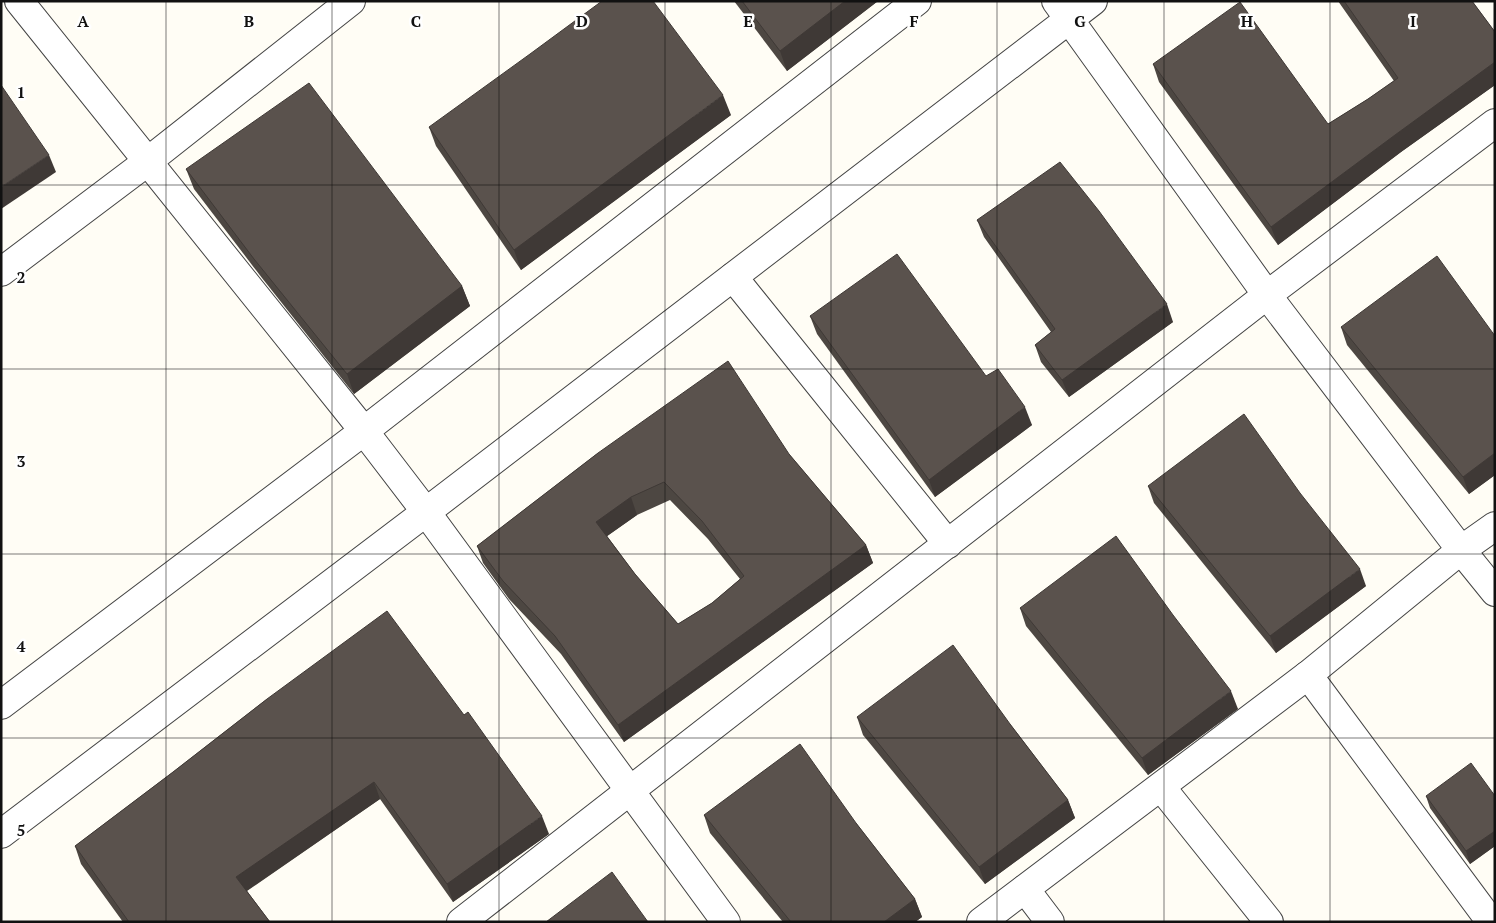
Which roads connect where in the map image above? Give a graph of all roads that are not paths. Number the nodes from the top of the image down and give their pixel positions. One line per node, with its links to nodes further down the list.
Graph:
1 (19, 1): 7 (street)
2 (351, 1): 7 (street)
3 (917, 1): 11 (street)
4 (1093, 1): 5 (street)
5 (1062, 11): 9 (street); 10 (street)
6 (1495, 123): 10 (street)
7 (147, 162): 8 (street); 11 (street)
8 (1, 272)
9 (733, 276): 12 (street); 14 (street)
10 (1267, 295): 14 (street); 15 (street)
11 (364, 431): 12 (street); 18 (street)
12 (426, 512): 20 (street); 21 (street)
13 (1495, 526): 15 (street)
14 (948, 544): 20 (street)
15 (1461, 550): 16 (street); 17 (street)
16 (1495, 592)
17 (1308, 675): 19 (street); 28 (street)
18 (1, 706)
19 (1161, 787): 22 (street); 27 (street)
20 (631, 791): 23 (street); 24 (street)
21 (1, 834)
22 (1024, 889): 25 (street); 26 (street)
23 (461, 922)
24 (726, 922)
25 (981, 922)
26 (1050, 922)
27 (1269, 922)
28 (1491, 922)

